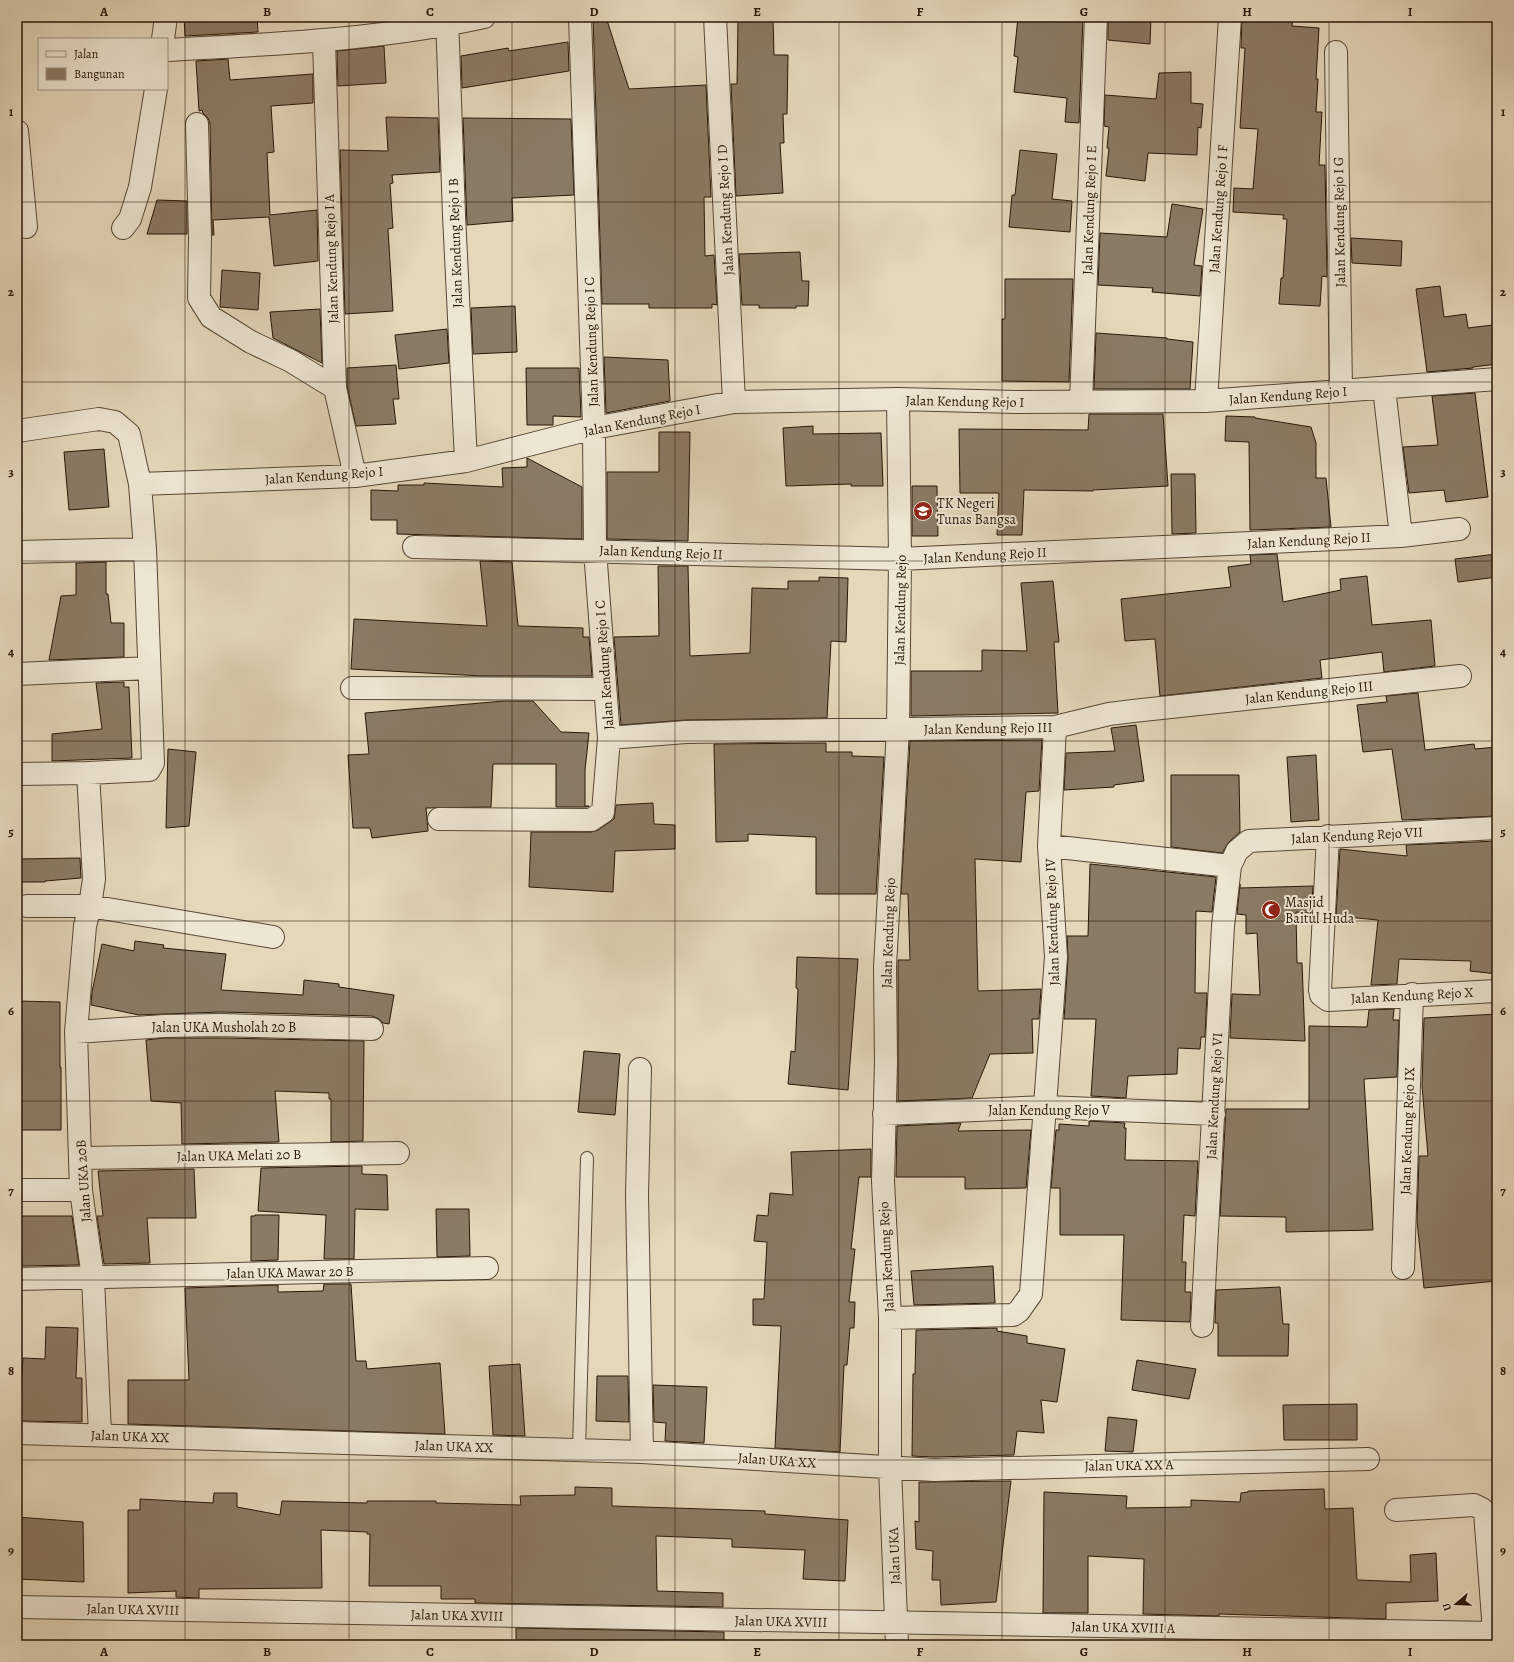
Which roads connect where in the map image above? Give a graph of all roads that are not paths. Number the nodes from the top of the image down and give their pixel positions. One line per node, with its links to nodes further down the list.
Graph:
1 (166, 17): 8 (street)
2 (484, 17): 7 (street)
3 (580, 17): 25 (street, Jalan Kendung Rejo I C)
4 (715, 17): 23 (street, Jalan Kendung Rejo I D)
5 (1096, 17): 24 (street, Jalan Kendung Rejo I E)
6 (1230, 17): 22 (street, Jalan Kendung Rejo I F)
7 (447, 21): 9 (street); 27 (street, Jalan Kendung Rejo I B)
8 (163, 38)
9 (324, 41): 10 (street); 18 (street, Jalan Kendung Rejo I A)
10 (168, 50)
11 (1336, 52): 20 (street, Jalan Kendung Rejo I G)
12 (156, 90): 16 (street)
13 (197, 124): 18 (street)
14 (17, 131): 15 (street)
15 (26, 227)
16 (123, 228)
17 (1497, 379): 19 (street, Jalan Kendung Rejo I)
18 (335, 388): 28 (street, Jalan Kendung Rejo I A)
19 (1384, 388): 20 (street, Jalan Kendung Rejo I); 31 (street)
20 (1341, 391): 22 (street, Jalan Kendung Rejo I)
21 (898, 399): 23 (street, Jalan Kendung Rejo I); 24 (street, Jalan Kendung Rejo I); 36 (street, Jalan Kendung Rejo)
22 (1206, 401): 24 (street, Jalan Kendung Rejo I)
23 (734, 402): 25 (street, Jalan Kendung Rejo I)
24 (1082, 402)
25 (594, 428): 27 (street, Jalan Kendung Rejo I); 34 (street, Jalan Kendung Rejo I C)
26 (17, 431): 29 (street)
27 (466, 461): 28 (street, Jalan Kendung Rejo I)
28 (355, 476): 29 (street, Jalan Kendung Rejo I)
29 (140, 484): 33 (street)
30 (1460, 529): 31 (street, Jalan Kendung Rejo II)
31 (1401, 536): 36 (street, Jalan Kendung Rejo II)
32 (414, 547): 34 (street, Jalan Kendung Rejo II)
33 (145, 549): 35 (street); 37 (street)
34 (595, 550): 36 (street, Jalan Kendung Rejo II); 41 (street, Jalan Kendung Rejo I C)
35 (17, 552)
36 (900, 559): 43 (street, Jalan Kendung Rejo)
37 (150, 668): 38 (street); 45 (street)
38 (17, 674)
39 (1460, 676): 42 (street, Jalan Kendung Rejo III)
40 (352, 688): 41 (street)
41 (605, 689): 44 (street, Jalan Kendung Rejo I C)
42 (1055, 727): 43 (street, Jalan Kendung Rejo III); 50 (street)
43 (898, 729): 44 (street, Jalan Kendung Rejo III); 61 (street, Jalan Kendung Rejo)
44 (609, 738): 47 (street, Jalan Kendung Rejo I C)
45 (88, 773): 46 (street); 53 (street, Jalan UKA 20B)
46 (17, 774)
47 (439, 819)
48 (1497, 828): 49 (street, Jalan Kendung Rejo VII)
49 (1328, 836): 51 (street, Jalan Kendung Rejo VII); 56 (street, Jalan Kendung Rejo X)
50 (1050, 846): 51 (street, Jalan Kendung Rejo IV); 60 (street, Jalan Kendung Rejo IV)
51 (1230, 866): 62 (street, Jalan Kendung Rejo VI)
52 (27, 906): 53 (street)
53 (88, 916): 54 (street); 58 (street, Jalan UKA 20B)
54 (274, 937)
55 (1497, 991): 56 (street, Jalan Kendung Rejo X)
56 (1412, 994): 69 (street, Jalan Kendung Rejo IX)
57 (372, 1029): 58 (street, Jalan UKA Musholah 20 B)
58 (76, 1032): 64 (street, Jalan UKA 20B)
59 (640, 1069): 77 (street)
60 (1046, 1107): 61 (street, Jalan Kendung Rejo V); 62 (street, Jalan Kendung Rejo V); 72 (street, Jalan Kendung Rejo IV)
61 (884, 1114): 72 (street, Jalan Kendung Rejo)
62 (1214, 1114): 73 (street, Jalan Kendung Rejo VI)
63 (398, 1153): 64 (street, Jalan UKA Melati 20 B)
64 (81, 1158): 67 (street, Jalan UKA 20B)
65 (587, 1158): 76 (lane)
66 (17, 1190): 67 (street)
67 (81, 1190): 70 (street, Jalan UKA 20B)
68 (486, 1268): 70 (street, Jalan UKA Mawar 20 B)
69 (1403, 1268)
70 (93, 1278): 71 (street, Jalan UKA Mawar 20 B); 75 (street, Jalan UKA 20B)
71 (17, 1279)
72 (890, 1318): 79 (street, Jalan Kendung Rejo)
73 (1202, 1326)
74 (17, 1433): 75 (street, Jalan UKA XX)
75 (100, 1435): 76 (street, Jalan UKA XX)
76 (579, 1450): 77 (street, Jalan UKA XX)
77 (642, 1452): 79 (street, Jalan UKA XX)
78 (1368, 1459): 79 (street, Jalan UKA XX A)
79 (890, 1467): 83 (street, Jalan UKA)
80 (1396, 1510): 81 (street)
81 (1494, 1598): 84 (street)
82 (17, 1607): 83 (street, Jalan UKA XVIII)
83 (896, 1624): 84 (street, Jalan UKA XVIII A); 85 (street, Jalan UKA)
84 (1494, 1639)
85 (897, 1645)

